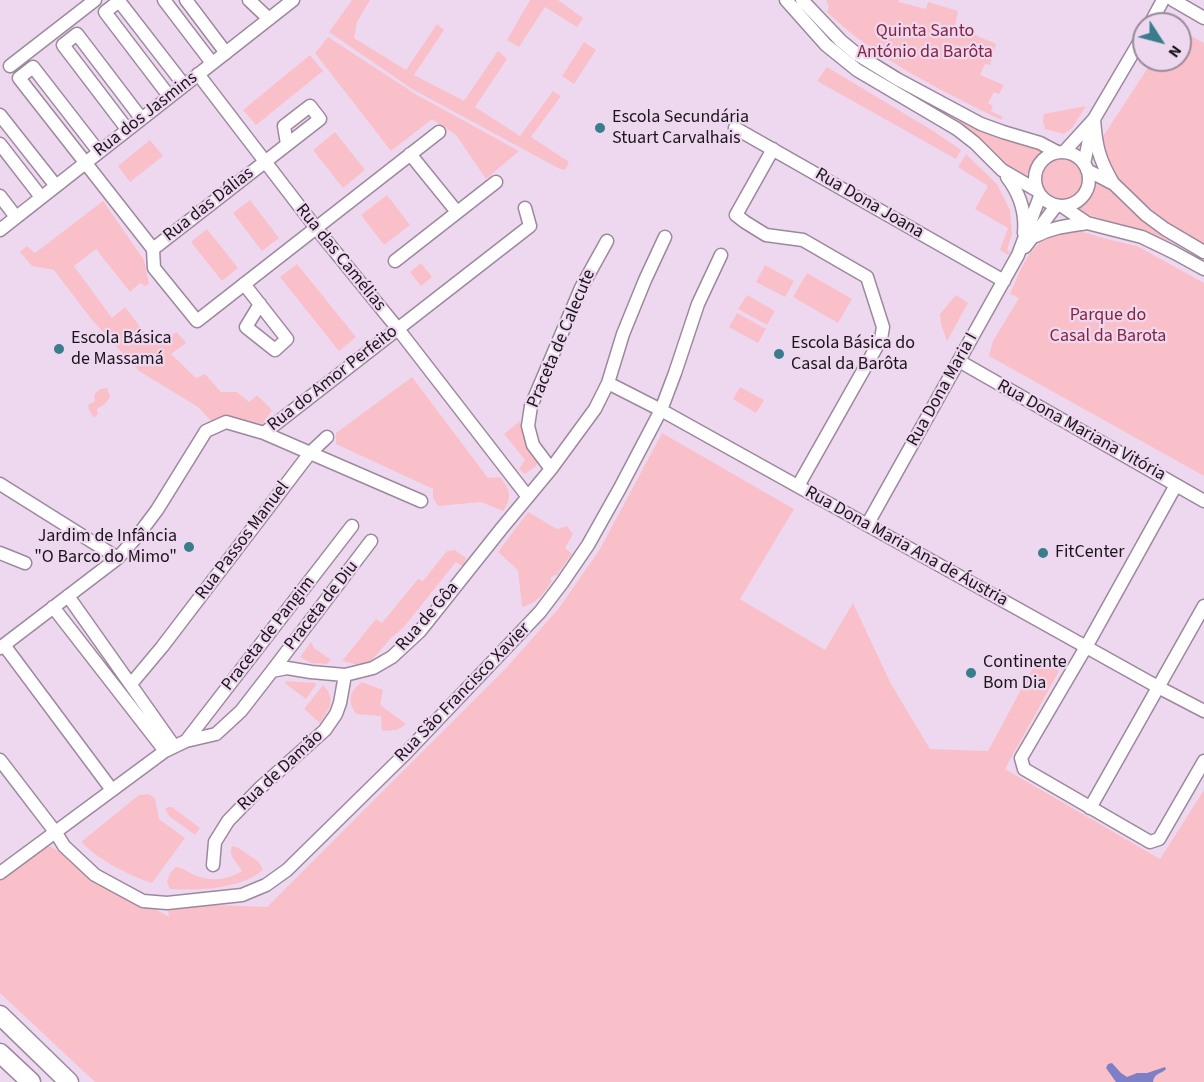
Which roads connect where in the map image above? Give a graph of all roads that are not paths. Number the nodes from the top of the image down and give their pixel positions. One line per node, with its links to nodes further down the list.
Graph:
1 (95, 0): 14 (street)
2 (164, 0): 13 (street)
3 (186, 0): 11 (street)
4 (249, 0): 10 (street)
5 (293, 0): 10 (street, Rua dos Jasmins)
6 (786, 0): 33 (street)
7 (802, 0): 28 (street)
8 (1173, 0): 9 (street)
9 (1204, 18)
10 (269, 19): 11 (street, Rua dos Jasmins)
11 (226, 52): 13 (street, Rua dos Jasmins)
12 (1132, 54): 20 (street)
13 (212, 63): 15 (street, Rua dos Jasmins)
14 (10, 66)
15 (198, 74): 16 (street, Rua dos Jasmins); 30 (street, Rua das Camélias)
16 (184, 85): 17 (street, Rua dos Jasmins); 17 (street)
17 (169, 96): 19 (street, Rua dos Jasmins)
18 (0, 114): 36 (street)
19 (141, 118): 22 (street, Rua dos Jasmins); 22 (street)
20 (1094, 119): 28 (street); 32 (street); 35 (street)
21 (735, 128): 26 (street, Rua Dona Joana)
22 (127, 129): 27 (street, Rua dos Jasmins)
23 (439, 132): 29 (street)
24 (0, 144): 39 (street)
25 (287, 144): 30 (street, Rua das Dálias)
26 (773, 149): 56 (street, Rua Dona Joana); 69 (street)
27 (99, 152): 31 (street, Rua dos Jasmins); 31 (street)
28 (1061, 152): 32 (street); 37 (street)
29 (410, 154): 42 (street); 45 (street)
30 (264, 162): 45 (street, Rua das Camélias); 50 (street, Rua das Dálias)
31 (85, 163): 36 (street, Rua dos Jasmins); 50 (street)
32 (1086, 167): 35 (street); 40 (street)
33 (1002, 170): 37 (street); 53 (street, Rua Dona Maria I)
34 (496, 182): 42 (street)
35 (1114, 184): 51 (street)
36 (56, 186): 39 (street, Rua dos Jasmins)
37 (1039, 193): 40 (street); 53 (street, Rua Dona Maria I)
38 (0, 196): 43 (street)
39 (41, 197): 43 (street, Rua dos Jasmins)
40 (1059, 206): 44 (street); 48 (street, Rua Dona Maria I)
41 (525, 208): 59 (street, Rua do Amor Perfeito)
42 (458, 212): 54 (street)
43 (16, 217): 46 (street, Rua dos Jasmins)
44 (1087, 223): 48 (street, Rua Dona Maria I); 55 (street)
45 (316, 228): 57 (street); 59 (street, Rua das Camélias)
46 (0, 230)
47 (665, 237): 61 (street, Rua de Gôa)
48 (1031, 240): 53 (street, Rua Dona Maria I)
49 (607, 241): 66 (street, Praceta de Calecute)
50 (153, 249): 57 (street)
51 (1204, 252)
52 (721, 255): 62 (street, Rua São Francisco Xavier)
53 (1018, 255): 56 (street, Rua Dona Maria I)
54 (395, 261)
55 (1204, 269)
56 (1004, 280): 60 (street, Rua Dona Maria I)
57 (244, 284): 58 (street)
58 (260, 304)
59 (398, 329): 63 (street, Rua do Amor Perfeito); 70 (street, Rua das Camélias)
60 (959, 361): 68 (street, Rua Dona Mariana Vitória); 73 (street, Rua Dona Maria I)
61 (608, 383): 62 (street, Rua Dona Maria Ana de Áustria); 66 (street, Rua de Gôa)
62 (661, 410): 69 (street, Rua Dona Maria Ana de Áustria); 95 (street, Rua São Francisco Xavier)
63 (264, 433): 65 (street); 77 (street, Rua do Amor Perfeito)
64 (327, 437): 65 (street, Rua Passos Manuel)
65 (310, 453): 71 (street); 86 (street, Rua Passos Manuel)
66 (551, 469): 70 (street, Rua de Gôa)
67 (0, 484): 77 (street)
68 (1176, 485): 72 (street, Rua Dona Mariana Vitória); 83 (street)
69 (798, 486): 73 (street, Rua Dona Maria Ana de Áustria)
70 (528, 497): 85 (street, Rua de Gôa)
71 (421, 501)
72 (1204, 501)
73 (867, 525): 83 (street, Rua Dona Maria Ana de Áustria)
74 (352, 526): 89 (street, Praceta de Pangim)
75 (371, 542): 84 (street, Praceta de Diu)
76 (0, 553): 78 (street)
77 (118, 558): 79 (street, Rua do Amor Perfeito)
78 (25, 563)
79 (68, 596): 81 (street, Rua do Amor Perfeito); 86 (street)
80 (1204, 606): 87 (street)
81 (53, 607): 82 (street, Rua do Amor Perfeito); 90 (street)
82 (2, 646): 93 (street)
83 (1086, 647): 87 (street, Rua Dona Maria Ana de Áustria); 94 (street)
84 (272, 671): 85 (street, Rua de Gôa); 89 (street)
85 (345, 675): 96 (street, Rua de Damão)
86 (131, 684): 90 (street)
87 (1158, 687): 88 (street, Rua Dona Maria Ana de Áustria); 94 (street)
88 (1204, 711)
89 (186, 741): 90 (street)
90 (170, 749): 93 (street)
91 (0, 760): 95 (street, Rua São Francisco Xavier)
92 (1204, 761): 94 (street)
93 (112, 790): 95 (street)
94 (1089, 808)
95 (56, 833): 97 (street)
96 (213, 865)
97 (0, 873)
98 (0, 1015): 101 (highway)
99 (0, 1053): 100 (highway)
100 (31, 1082)
101 (69, 1082)

